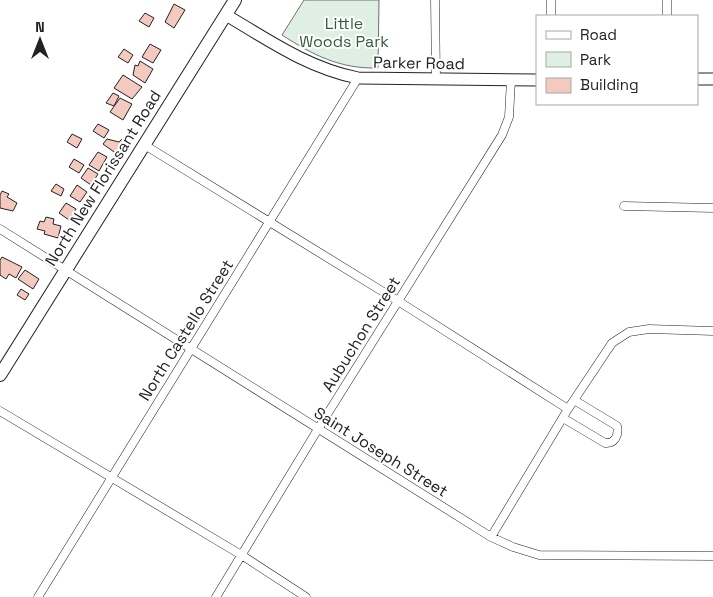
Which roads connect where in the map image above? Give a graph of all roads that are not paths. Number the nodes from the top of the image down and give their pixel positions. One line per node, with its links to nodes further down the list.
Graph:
1 (235, 0): 5 (main road, North New Florissant Road)
2 (435, 0): 9 (street)
3 (551, 0): 6 (street)
4 (667, 0): 7 (street)
5 (226, 15): 8 (main road, Parker Road); 14 (main road, North New Florissant Road)
6 (551, 15)
7 (667, 15)
8 (358, 78): 9 (main road, Parker Road); 17 (street, North Castello Street)
9 (436, 80): 10 (main road, Parker Road)
10 (511, 80): 11 (main road, Parker Road); 20 (street, Aubuchon Street)
11 (536, 80)
12 (698, 80): 13 (main road)
13 (713, 80)
14 (143, 144): 17 (street); 19 (main road, North New Florissant Road)
15 (624, 206): 16 (street)
16 (713, 208)
17 (269, 222): 20 (street); 22 (street, North Castello Street)
18 (0, 229): 19 (street, Saint Joseph Street)
19 (66, 269): 22 (street, Saint Joseph Street); 23 (main road, North New Florissant Road)
20 (398, 301): 25 (street); 28 (street, Aubuchon Street)
21 (713, 331): 24 (street)
22 (191, 348): 28 (street, Saint Joseph Street); 29 (street, North Castello Street)
23 (0, 375)
24 (574, 400): 25 (street); 27 (street)
25 (568, 409): 27 (street)
26 (0, 411): 29 (street)
27 (563, 418): 30 (street)
28 (318, 429): 30 (street, Saint Joseph Street); 31 (street, Aubuchon Street)
29 (110, 478): 31 (street); 33 (street, North Castello Street)
30 (491, 537): 32 (street, Saint Joseph Street)
31 (243, 556): 34 (street, Aubuchon Street); 35 (street)
32 (713, 556)
33 (38, 597)
34 (216, 597)
35 (306, 597)

